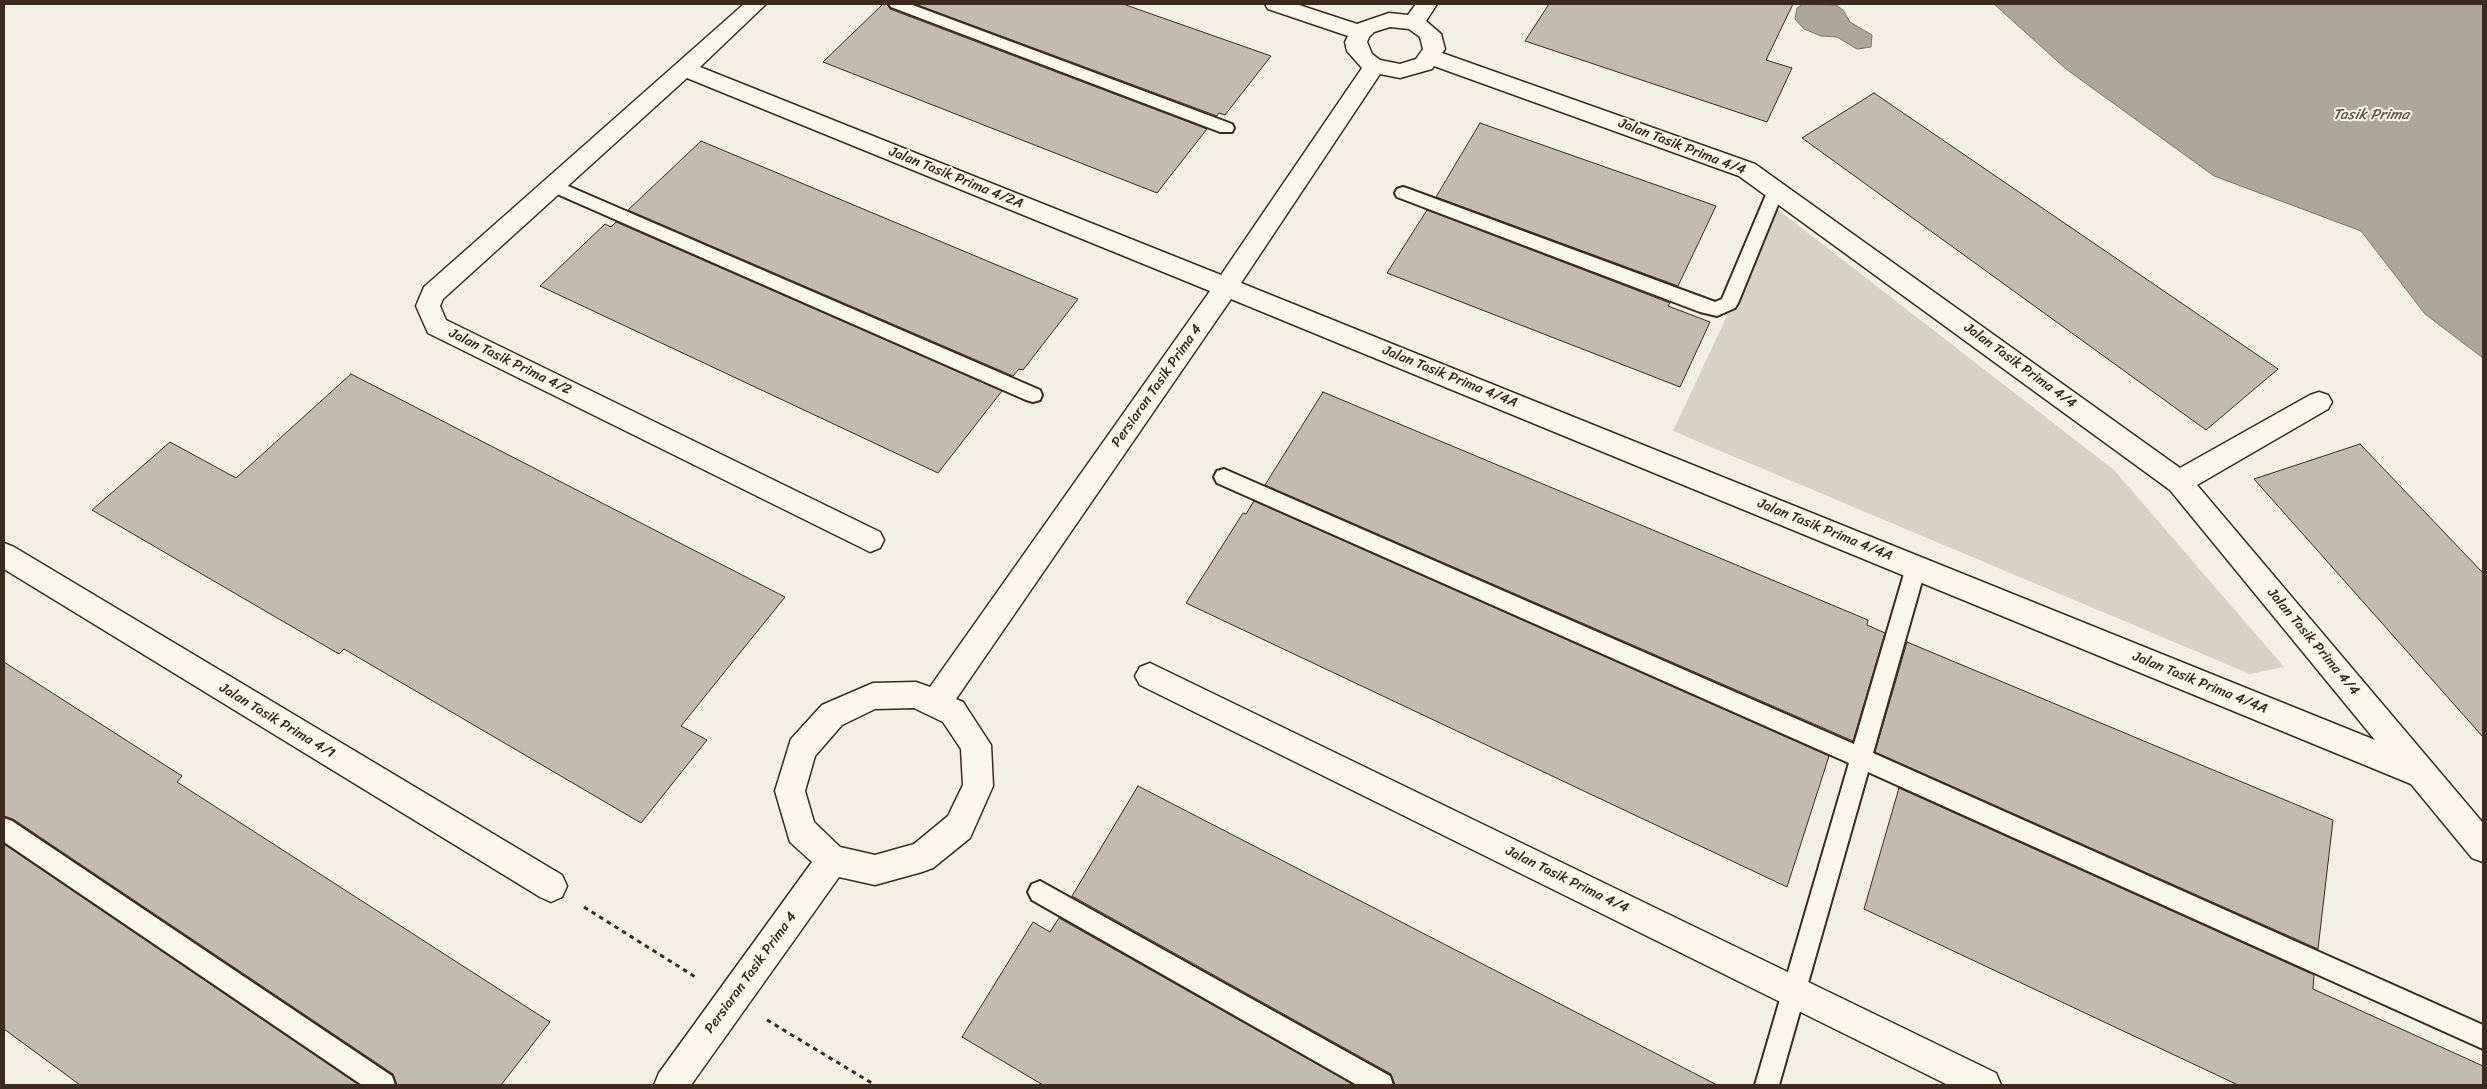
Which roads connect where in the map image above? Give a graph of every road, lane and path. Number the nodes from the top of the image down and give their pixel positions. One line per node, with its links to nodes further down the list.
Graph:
1 (756, 4): 9 (street, Jalan Tasik Prima 4/2)
2 (896, 4): 10 (lane)
3 (1275, 4): 6 (street)
4 (1427, 4): 5 (street)
5 (1414, 23): 6 (street); 7 (street)
6 (1360, 33): 8 (street)
7 (1431, 57): 8 (street); 12 (street, Jalan Tasik Prima 4/4)
8 (1374, 66): 14 (street, Persiaran Tasik Prima 4)
9 (685, 69): 11 (street, Jalan Tasik Prima 4/2); 14 (street, Jalan Tasik Prima 4/2A)
10 (1226, 128)
11 (554, 186): 15 (lane); 19 (street, Jalan Tasik Prima 4/2)
12 (1776, 190): 13 (lane); 18 (street, Jalan Tasik Prima 4/4)
13 (1403, 193)
14 (1226, 286): 21 (street, Jalan Tasik Prima 4/4A); 23 (street, Persiaran Tasik Prima 4)
15 (1033, 395)
16 (2319, 402): 18 (street)
17 (1224, 477): 24 (lane)
18 (2179, 482): 25 (street, Jalan Tasik Prima 4/4)
19 (870, 540)
20 (4, 555): 29 (street, Jalan Tasik Prima 4/1)
21 (1916, 567): 24 (lane); 25 (street, Jalan Tasik Prima 4/4A)
22 (1150, 676): 31 (street, Jalan Tasik Prima 4/4)
23 (935, 704): 28 (street); 28 (street)
24 (1861, 758): 31 (lane); 32 (lane)
25 (2423, 774): 27 (street, Jalan Tasik Prima 4/4)
26 (4, 829): 33 (lane)
27 (2483, 847)
28 (832, 860): 34 (street, Persiaran Tasik Prima 4)
29 (551, 886)
30 (1040, 892): 35 (lane)
31 (1794, 992): 36 (lane); 37 (street, Jalan Tasik Prima 4/4)
32 (2483, 1037)
33 (383, 1085)
34 (671, 1085)
35 (1381, 1085)
36 (1767, 1085)
37 (1984, 1085)

